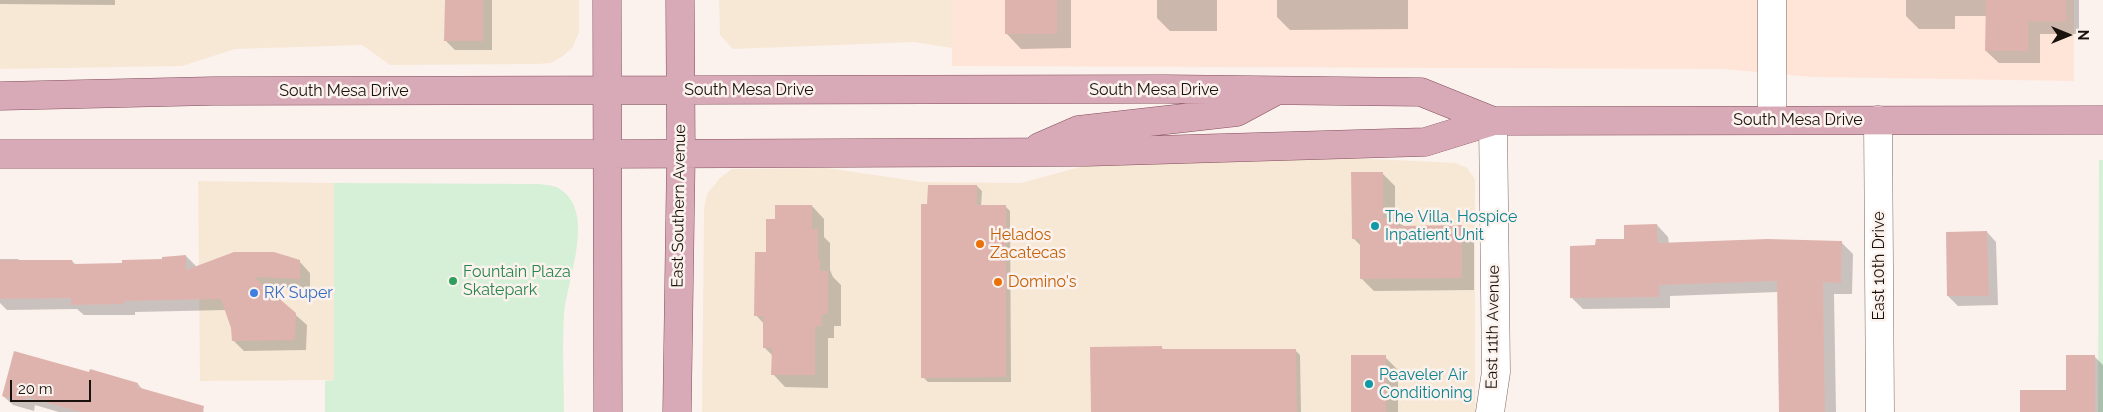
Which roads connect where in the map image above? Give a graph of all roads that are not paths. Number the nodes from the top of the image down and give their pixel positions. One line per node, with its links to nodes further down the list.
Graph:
1 (607, 0): 5 (main road)
2 (680, 0): 4 (main road, East Southern Avenue)
3 (1772, 0): 8 (street)
4 (680, 90): 5 (main road, South Mesa Drive); 6 (main road, South Mesa Drive); 13 (main road, East Southern Avenue)
5 (606, 91): 7 (main road, South Mesa Drive); 15 (main road)
6 (1278, 91): 11 (main road, South Mesa Drive); 12 (main road)
7 (0, 96)
8 (1772, 120): 9 (main road, South Mesa Drive); 11 (main road, South Mesa Drive)
9 (1878, 120): 10 (main road, South Mesa Drive); 19 (street, East 10th Drive)
10 (2103, 120)
11 (1493, 122): 12 (main road, South Mesa Drive); 18 (street, East 11th Avenue)
12 (1028, 152): 13 (main road, South Mesa Drive)
13 (680, 153): 15 (main road, South Mesa Drive); 17 (main road, East Southern Avenue)
14 (0, 154): 15 (main road, South Mesa Drive)
15 (606, 154): 16 (main road)
16 (608, 412)
17 (677, 412)
18 (1490, 412)
19 (1880, 412)

